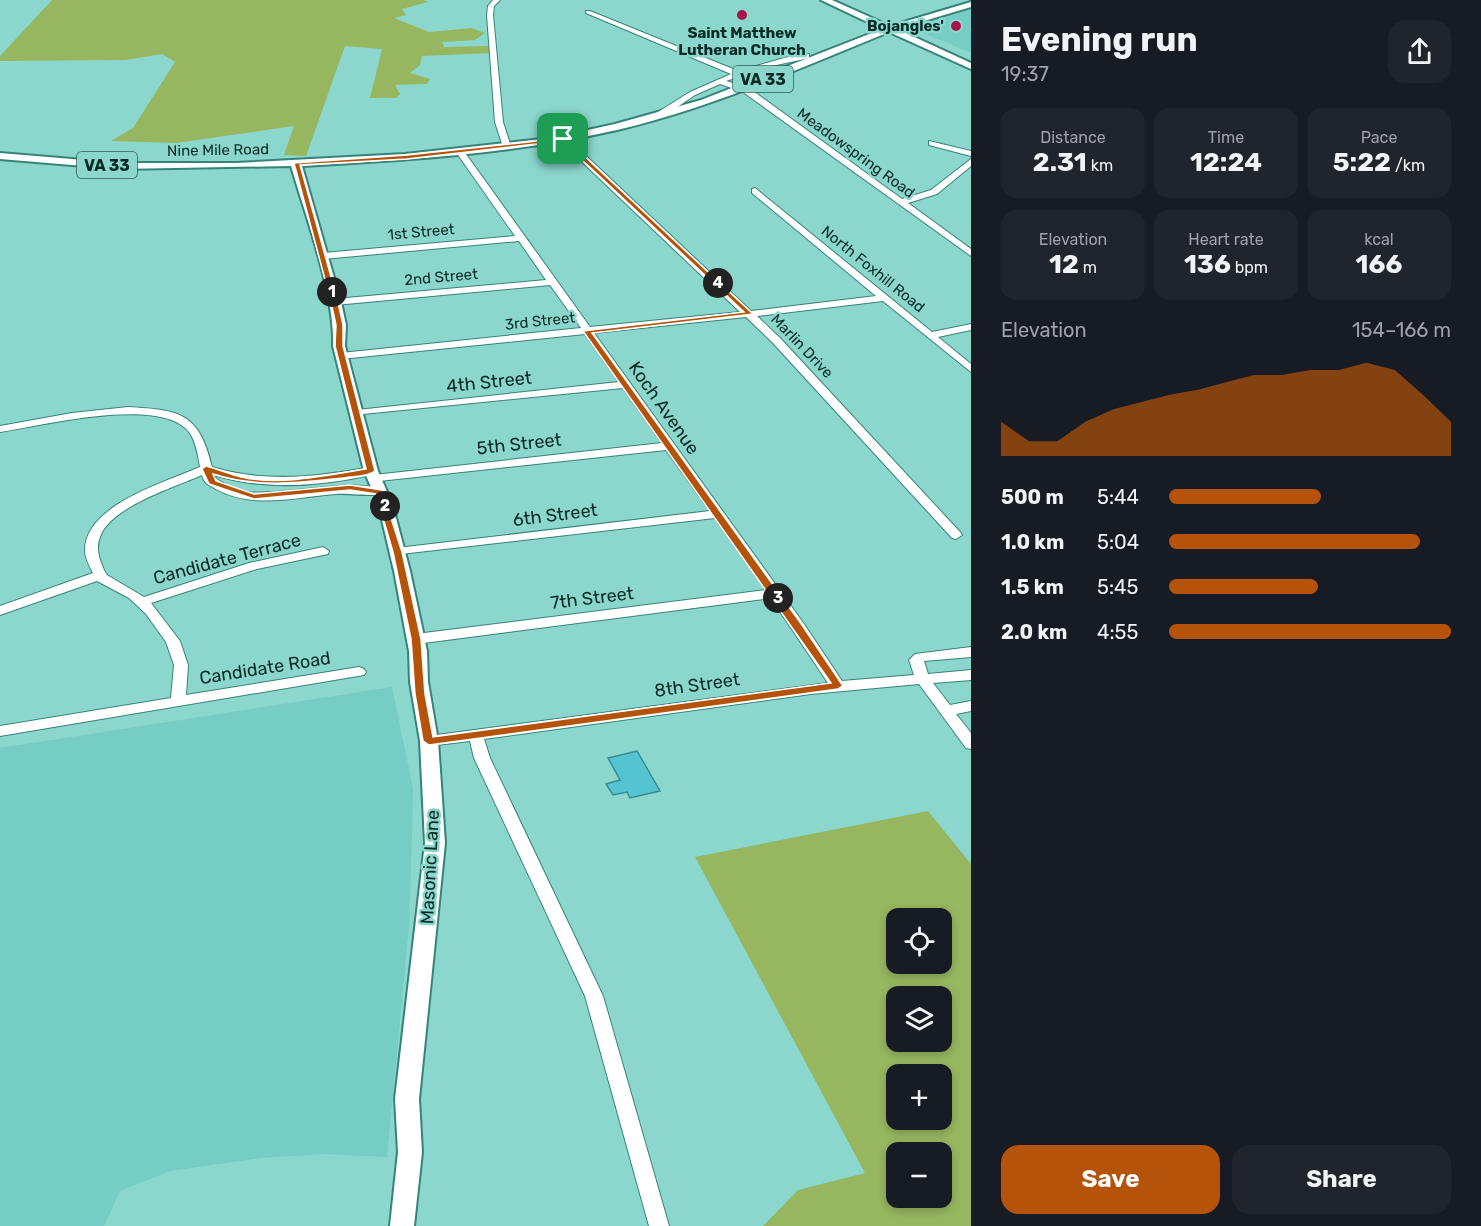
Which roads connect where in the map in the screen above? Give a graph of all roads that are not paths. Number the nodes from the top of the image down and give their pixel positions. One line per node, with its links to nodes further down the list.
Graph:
1 (497, 0): 15 (street)
2 (825, 0): 7 (main road)
3 (839, 0): 7 (main road)
4 (969, 0): 7 (main road, Nine Mile Road / VA 33)
5 (971, 4): 7 (main road, Nine Mile Road / VA 33)
6 (588, 12): 10 (street)
7 (891, 26): 8 (main road, Nine Mile Road / VA 33); 9 (main road); 11 (main road, Nine Mile Road / VA 33)
8 (806, 56): 10 (street); 11 (main road, Nine Mile Road / VA 33)
9 (970, 63)
10 (740, 75): 11 (street)
11 (732, 85): 12 (main road, Nine Mile Road / VA 33); 12 (street); 22 (street, Meadowspring Road)
12 (661, 114): 13 (main road, Nine Mile Road / VA 33)
13 (563, 139): 15 (main road, Nine Mile Road / VA 33); 29 (street, Marlin Drive)
14 (932, 143): 17 (street)
15 (507, 147): 16 (main road, Nine Mile Road / VA 33)
16 (460, 152): 20 (main road, Nine Mile Road / VA 33); 23 (street, Koch Avenue)
17 (971, 154)
18 (0, 156): 20 (main road, Nine Mile Road / VA 33)
19 (971, 162): 22 (street)
20 (296, 164): 25 (main road, Masonic Lane)
21 (755, 191): 27 (street, North Foxhill Road)
22 (901, 202): 24 (street, Meadowspring Road)
23 (521, 238): 25 (street, 1st Street); 26 (street, Koch Avenue)
24 (971, 253)
25 (323, 256): 28 (main road, Masonic Lane)
26 (551, 282): 28 (street, 2nd Street); 31 (street, Koch Avenue)
27 (884, 298): 29 (street, 3rd Street); 32 (street, North Foxhill Road)
28 (334, 302): 33 (main road, Masonic Lane)
29 (750, 314): 31 (street, 3rd Street); 42 (street, Marlin Drive)
30 (971, 327): 32 (street)
31 (586, 331): 33 (street, 3rd Street); 35 (street, Koch Avenue)
32 (930, 335): 34 (street, North Foxhill Road)
33 (341, 356): 36 (main road, Masonic Lane)
34 (971, 369)
35 (625, 385): 36 (street, 4th Street); 38 (street, Koch Avenue)
36 (357, 413): 40 (main road, Masonic Lane)
37 (0, 429): 39 (street)
38 (668, 446): 40 (street, 5th Street); 41 (street, Koch Avenue)
39 (206, 469): 40 (street); 40 (street); 45 (street)
40 (375, 481): 44 (main road, Masonic Lane)
41 (717, 514): 44 (street, 6th Street); 46 (street, Koch Avenue)
42 (956, 535)
43 (323, 551): 47 (street, Candidate Terrace)
44 (398, 552): 49 (main road, Masonic Lane)
45 (100, 575): 47 (street, Candidate Road); 48 (street)
46 (774, 592): 49 (street, 7th Street); 54 (street, Koch Avenue)
47 (141, 602): 55 (street, Candidate Road)
48 (0, 611)
49 (416, 639): 60 (main road, Masonic Lane)
50 (971, 652): 53 (street)
51 (359, 672): 55 (street, Candidate Road)
52 (971, 675): 53 (street, 8th Street)
53 (923, 680): 54 (street, 8th Street); 57 (street)
54 (838, 686): 59 (street, 8th Street)
55 (178, 702): 58 (street, Candidate Road)
56 (971, 706): 57 (street)
57 (947, 711): 61 (street)
58 (0, 731)
59 (476, 736): 60 (street, 8th Street); 63 (street)
60 (429, 741): 62 (main road, Masonic Lane)
61 (971, 744)
62 (402, 1226)
63 (659, 1226)

